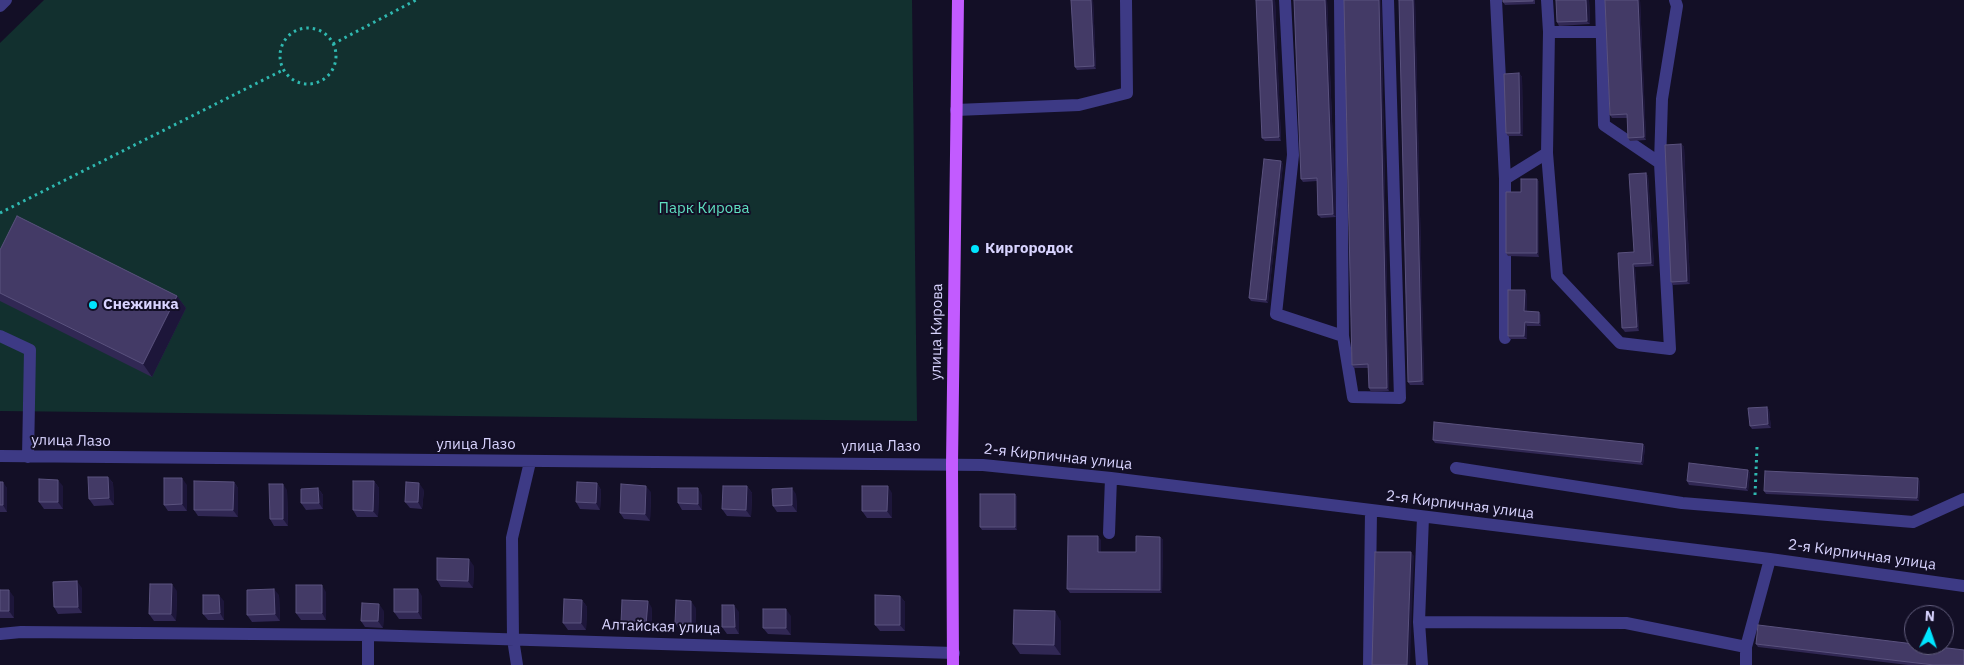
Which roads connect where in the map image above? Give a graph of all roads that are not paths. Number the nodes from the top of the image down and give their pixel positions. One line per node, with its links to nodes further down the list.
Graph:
1 (6, 0): 11 (street)
2 (958, 0): 14 (main road, улица Кирова)
3 (1126, 0): 14 (street)
4 (1285, 0): 19 (street)
5 (1340, 0): 19 (street)
6 (1388, 0): 19 (street)
7 (1496, 0): 17 (street)
8 (1547, 0): 12 (street)
9 (1601, 0): 13 (street)
10 (1675, 0): 16 (street)
11 (0, 6)
12 (1549, 32): 13 (street); 15 (street)
13 (1602, 32): 16 (street)
14 (956, 110): 24 (main road, улица Кирова)
15 (1547, 153): 16 (street); 17 (street)
16 (1660, 163)
17 (1505, 179): 20 (street)
18 (0, 336): 22 (street)
19 (1343, 336)
20 (1505, 338)
21 (0, 456): 22 (street, улица Лазо)
22 (28, 457): 23 (street, улица Лазо)
23 (530, 462): 24 (street, улица Лазо); 36 (street)
24 (952, 464): 26 (street, 2-я Кирпичная улица); 38 (main road, улица Кирова)
25 (1456, 468): 27 (street)
26 (1111, 478): 28 (street, 2-я Кирпичная улица); 30 (street)
27 (1964, 499)
28 (1371, 511): 29 (street, 2-я Кирпичная улица); 41 (street)
29 (1424, 517): 31 (street, 2-я Кирпичная улица); 33 (street)
30 (1109, 533)
31 (1770, 559): 32 (street, 2-я Кирпичная улица); 37 (street)
32 (1964, 586)
33 (1419, 622): 37 (street); 42 (street)
34 (0, 634): 35 (street, Алтайская улица)
35 (368, 635): 36 (street, Алтайская улица); 39 (street)
36 (513, 638): 38 (street, Алтайская улица); 40 (street)
37 (1746, 647): 43 (street)
38 (953, 659)
39 (368, 665)
40 (517, 665)
41 (1369, 665)
42 (1422, 665)
43 (1746, 665)

